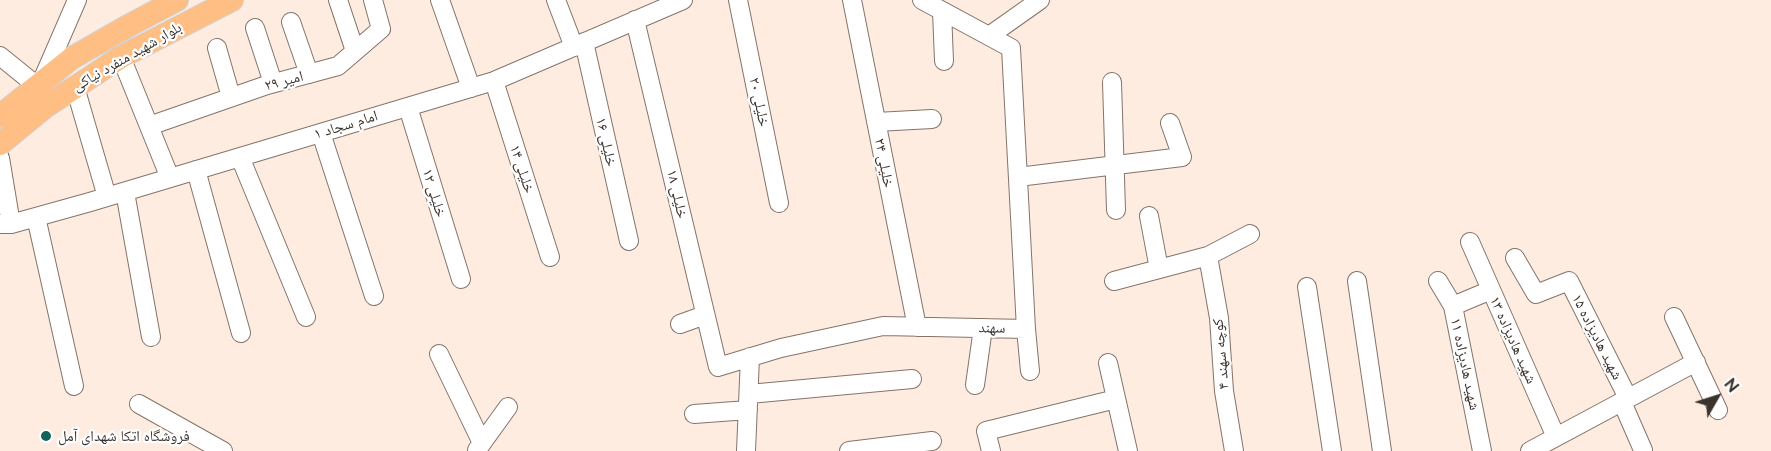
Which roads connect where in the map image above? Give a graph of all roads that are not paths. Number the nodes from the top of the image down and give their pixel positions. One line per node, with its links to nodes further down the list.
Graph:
1 (77, 0): 29 (street)
2 (177, 0): 29 (main road, بلوار شهید منفرد نیاکی)
3 (232, 0): 23 (main road, بلوار شهید منفرد نیاکی)
4 (338, 0): 21 (street)
5 (373, 0): 21 (street, امیر ۲۹)
6 (440, 0): 31 (street)
7 (556, 0): 19 (street, خلیلی ۱۶)
8 (683, 0): 13 (street, امام سجاد ۱)
9 (738, 0): 49 (street, خلیلی ۲۰)
10 (852, 0): 36 (street, خلیلی ۲۴)
11 (922, 0): 14 (street)
12 (1040, 0): 18 (street)
13 (660, 5): 15 (street, امام سجاد ۱)
14 (942, 11): 18 (street); 24 (street)
15 (635, 20): 19 (street, امام سجاد ۱); 69 (street, خلیلی ۱۸)
16 (291, 22): 25 (street)
17 (255, 28): 28 (street)
18 (989, 36): 45 (street, سهند)
19 (579, 45): 26 (street, امام سجاد ۱); 55 (street, خلیلی ۱۶)
20 (217, 48): 32 (street)
21 (355, 51): 25 (street, امیر ۲۹)
22 (0, 56): 29 (street)
23 (121, 57): 30 (main road, بلوار شهید منفرد نیاکی); 38 (street)
24 (944, 61)
25 (309, 74): 28 (street, امیر ۲۹)
26 (494, 81): 31 (street, امام سجاد ۱); 58 (street, خلیلی ۱۴)
27 (1112, 82): 43 (street)
28 (273, 83): 32 (street, امیر ۲۹)
29 (39, 84): 34 (main road, بلوار شهید منفرد نیاکی)
30 (75, 87): 40 (main road, بلوار شهید منفرد نیاکی); 48 (street)
31 (471, 88): 33 (street, امام سجاد ۱)
32 (231, 97): 38 (street, امیر ۲۹)
33 (408, 107): 39 (street, امام سجاد ۱); 61 (street, خلیلی ۱۲)
34 (0, 116)
35 (932, 119): 36 (street)
36 (876, 122): 73 (street, خلیلی ۲۴)
37 (1170, 123): 43 (street)
38 (149, 126): 46 (street)
39 (321, 133): 41 (street, امام سجاد ۱); 67 (street)
40 (0, 144)
41 (240, 157): 44 (street, امام سجاد ۱); 70 (street)
42 (0, 158): 53 (street)
43 (1115, 165): 45 (street); 50 (street)
44 (196, 170): 46 (street, امام سجاد ۱); 76 (street)
45 (1018, 177): 75 (street, سهند)
46 (170, 178): 47 (street, امام سجاد ۱)
47 (125, 192): 48 (street, امام سجاد ۱); 77 (street)
48 (107, 197): 52 (street, امام سجاد ۱)
49 (779, 203)
50 (1116, 210)
51 (1149, 216): 60 (street)
52 (36, 217): 53 (street, امام سجاد ۱); 86 (street)
53 (6, 224)
54 (1250, 234): 57 (street)
55 (629, 241)
56 (1470, 242): 66 (street, شهید هادیزاده ۱۳)
57 (1208, 256): 60 (street); 103 (street, کوچه سهند ۴)
58 (550, 257)
59 (1515, 258): 88 (street, شهید هادیزاده ۱۵)
60 (1160, 269): 62 (street)
61 (461, 279)
62 (1114, 281)
63 (1357, 281): 105 (street)
64 (1438, 281): 68 (street, شهید هادیزاده ۱۱)
65 (1307, 287): 104 (street)
66 (1491, 290): 68 (street); 94 (street, شهید هادیزاده ۱۳)
67 (374, 296)
68 (1453, 306): 106 (street, شهید هادیزاده ۱۱)
69 (705, 315): 72 (street); 82 (street, خلیلی ۱۸)
70 (306, 317)
71 (1674, 317): 80 (street)
72 (680, 324)
73 (917, 327): 74 (street, سهند); 79 (street, سهند)
74 (983, 328): 75 (street, سهند); 85 (street)
75 (1026, 329): 83 (street)
76 (241, 333)
77 (151, 337)
78 (439, 354): 96 (street)
79 (750, 357): 82 (street, سهند); 89 (street)
80 (1696, 362): 88 (street); 92 (street)
81 (1108, 363): 87 (street)
82 (718, 367)
83 (1030, 371)
84 (912, 379): 89 (street)
85 (975, 385)
86 (74, 386)
87 (1116, 399): 101 (street); 102 (street)
88 (1625, 400): 94 (street); 98 (street)
89 (748, 402): 93 (street); 99 (street)
90 (139, 404): 97 (street)
91 (508, 407): 96 (street)
92 (1718, 410)
93 (694, 414)
94 (1556, 437): 107 (street)
95 (932, 441): 100 (street)
96 (479, 447)
97 (214, 449)
98 (1643, 450)
99 (746, 451)
100 (849, 451)
101 (991, 451)
102 (1128, 451)
103 (1233, 451)
104 (1332, 451)
105 (1382, 451)
106 (1482, 451)
107 (1530, 451)

